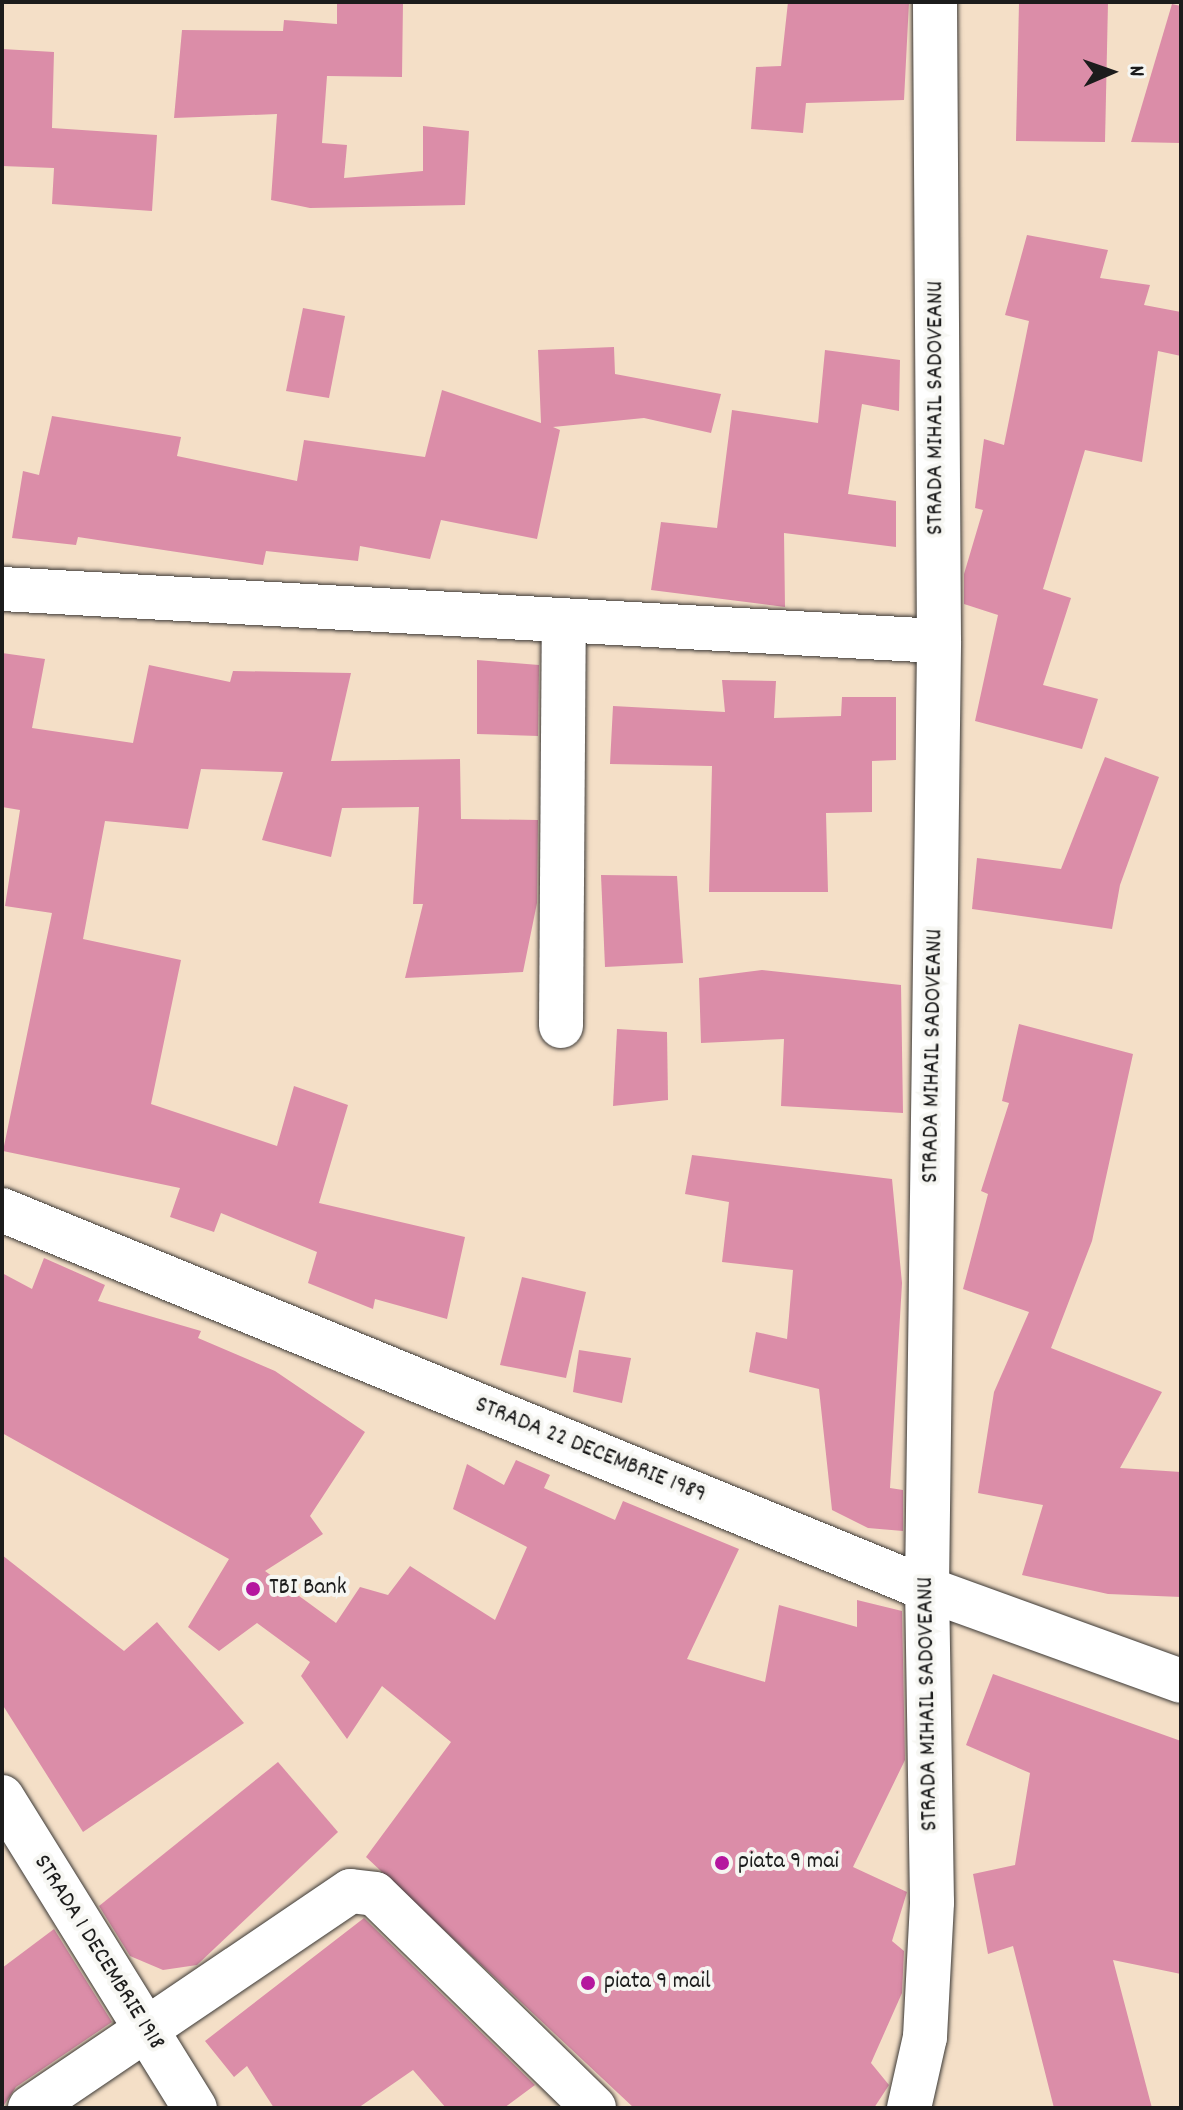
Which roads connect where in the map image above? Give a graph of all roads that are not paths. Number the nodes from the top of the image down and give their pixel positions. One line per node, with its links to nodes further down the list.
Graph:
1 (935, 2): 4 (street, STRADA MIHAIL SADOVEANU)
2 (2, 589): 3 (street)
3 (564, 624): 4 (street); 5 (street)
4 (939, 641): 7 (street, STRADA MIHAIL SADOVEANU)
5 (561, 1026)
6 (2, 1210): 7 (street, STRADA 22 DECEMBRIE 1989)
7 (927, 1589): 8 (street, STRADA 22 DECEMBRIE 1989); 14 (street, STRADA MIHAIL SADOVEANU)
8 (1181, 1681)
9 (2, 1797): 10 (street, STRADA 1 DECEMBRIE 1918)
10 (146, 2033): 11 (street); 12 (street, STRADA 1 DECEMBRIE 1918); 13 (street)
11 (30, 2108)
12 (195, 2108)
13 (594, 2108)
14 (909, 2108)

